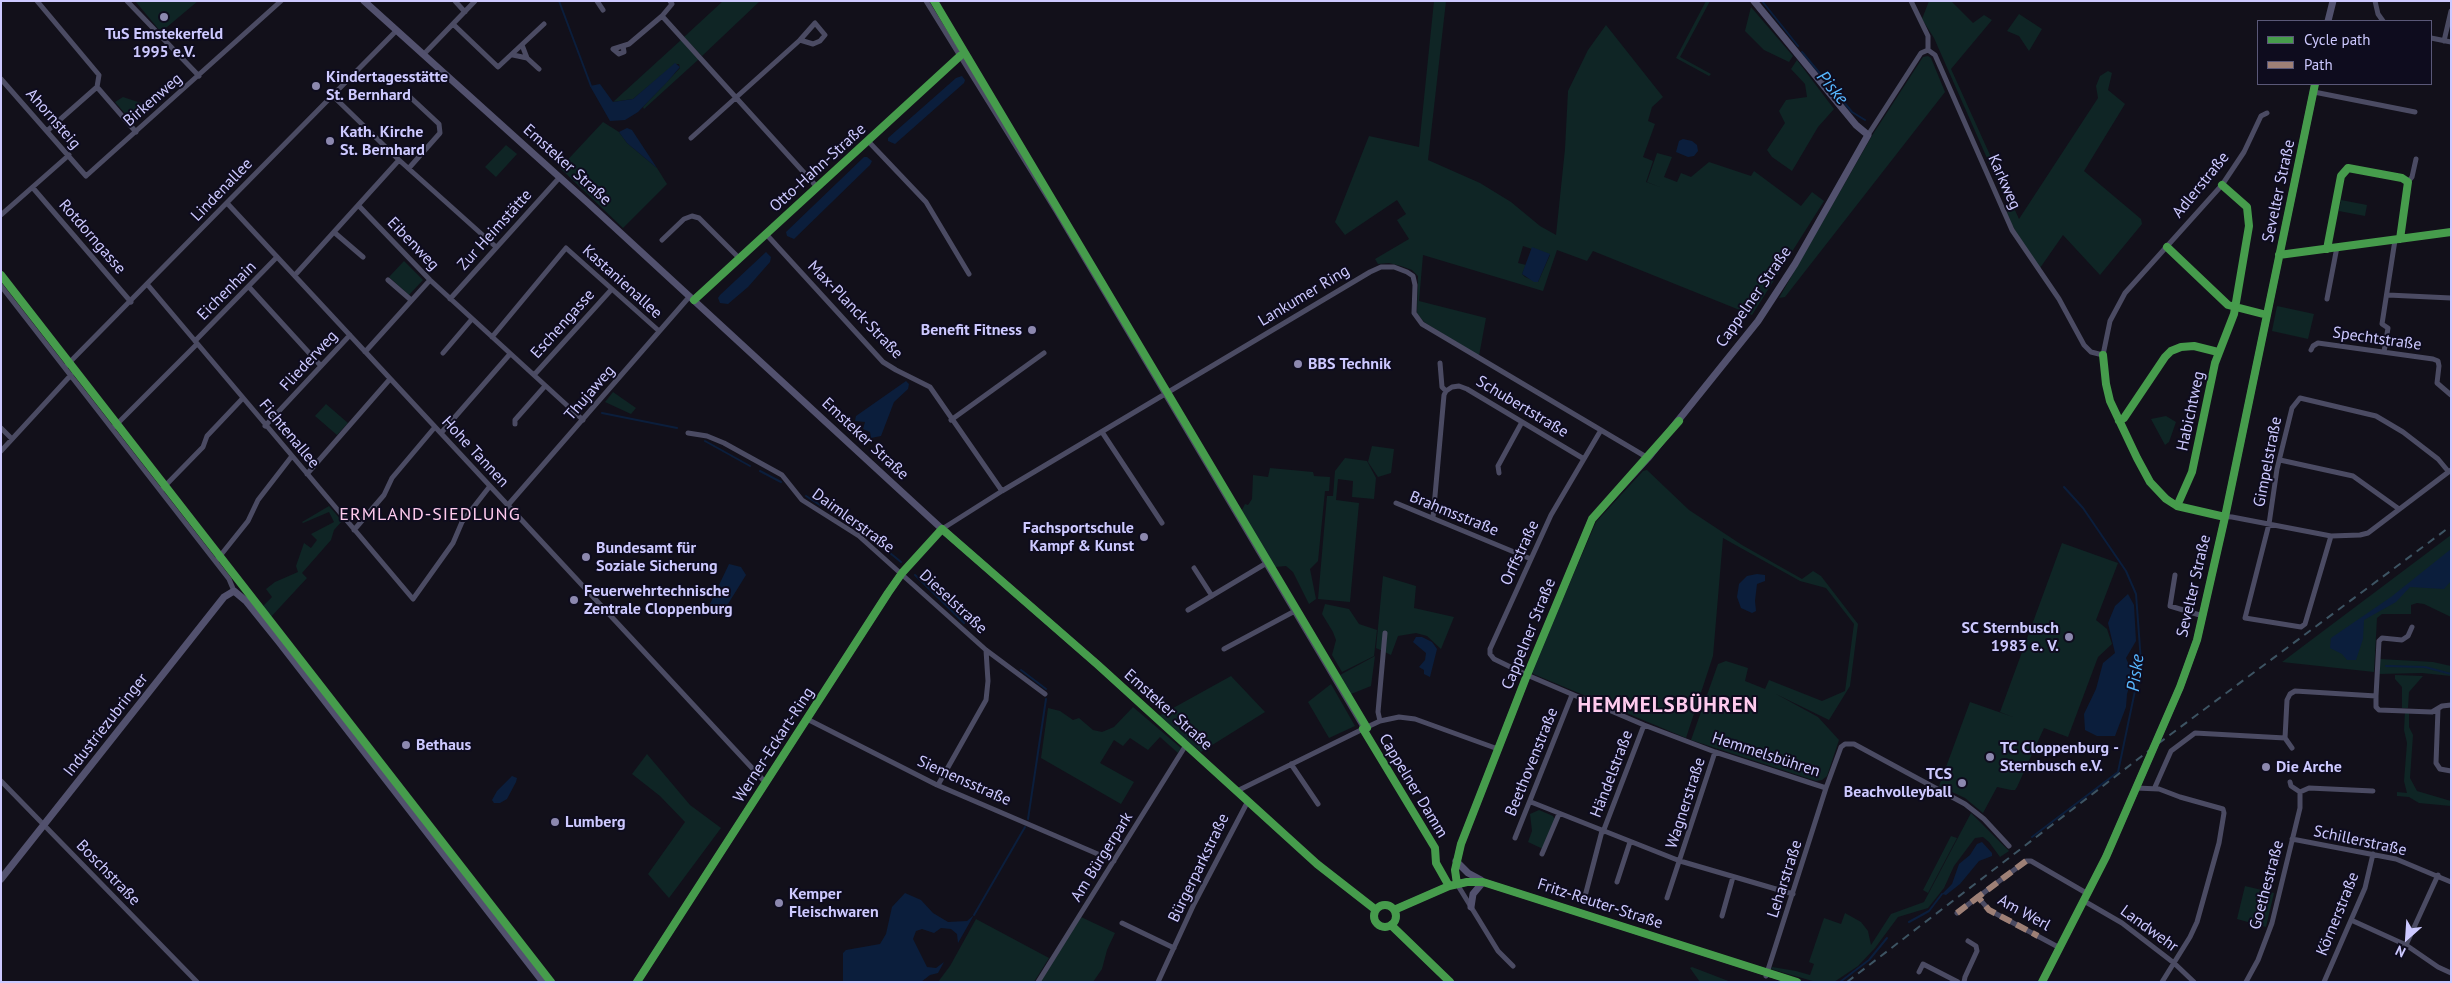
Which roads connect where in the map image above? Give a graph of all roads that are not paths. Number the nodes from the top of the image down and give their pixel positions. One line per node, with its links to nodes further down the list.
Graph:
1 (37, 1): 38 (street)
2 (127, 1): 35 (street)
3 (281, 1): 35 (street, Birkenweg)
4 (364, 1): 22 (street, Emsteker Straße)
5 (455, 1): 16 (street)
6 (475, 1): 16 (street)
7 (597, 1): 14 (street)
8 (926, 1): 32 (street, Cappelner Damm)
9 (1754, 1): 47 (street)
10 (1911, 1): 29 (street, Karkweg)
11 (2332, 1): 18 (street)
12 (2375, 1): 19 (street)
13 (672, 2): 17 (street)
14 (603, 10)
15 (2451, 11): 25 (street)
16 (465, 12): 20 (street)
17 (662, 16): 28 (street); 42 (street)
18 (2328, 20)
19 (2381, 20)
20 (453, 24): 30 (street); 31 (street)
21 (544, 24): 27 (street)
22 (396, 31): 30 (street, Emsteker Straße); 41 (street, Lindenallee)
23 (2432, 38): 25 (street)
24 (800, 40): 24 (street); 42 (street)
25 (2444, 41): 26 (street)
26 (2451, 42)
27 (522, 45): 31 (street); 33 (street)
28 (623, 46)
29 (1928, 50): 47 (street, Cappelner Straße); 105 (street, Karkweg)
30 (423, 55): 55 (street, Emsteker Straße)
31 (512, 55): 33 (street)
32 (960, 56): 49 (street, Otto-Hahn-Straße); 114 (street, Cappelner Damm)
33 (527, 58): 34 (street)
34 (539, 69)
35 (199, 76): 46 (street, Birkenweg)
36 (1, 79): 45 (street, Ahornsteig)
37 (2315, 85): 39 (street, Sevelter Straße)
38 (97, 87): 45 (street); 46 (street)
39 (2314, 92): 43 (street); 72 (street, Sevelter Straße)
40 (403, 94): 53 (street)
41 (332, 95): 52 (street); 60 (street, Lindenallee)
42 (737, 97): 48 (street); 58 (street)
43 (2415, 112)
44 (2267, 113): 57 (street, Adlerstraße)
45 (47, 131): 50 (street, Ahornsteig)
46 (136, 132): 54 (street, Birkenweg)
47 (1868, 135): 133 (street, Cappelner Straße)
48 (691, 138)
49 (868, 141): 58 (street, Otto-Hahn-Straße); 76 (street)
50 (69, 155): 54 (street, Ahornsteig); 59 (street)
51 (2416, 159): 56 (street)
52 (399, 160): 53 (street); 61 (street)
53 (409, 168): 68 (street)
54 (86, 176)
55 (560, 177): 68 (street, Zur Heimstätte); 85 (street, Emsteker Straße)
56 (2408, 182): 67 (street); 71 (street)
57 (2222, 185): 69 (street, Adlerstraße); 91 (street, Habichtweg)
58 (817, 187): 65 (street, Otto-Hahn-Straße)
59 (34, 188): 62 (street); 90 (street, Rotdorngasse)
60 (227, 202): 73 (street, Hohe Tannen); 80 (street, Lindenallee)
61 (359, 206): 64 (street); 79 (street, Eibenweg)
62 (1, 216)
63 (2451, 232): 67 (street)
64 (335, 233): 74 (street); 77 (street)
65 (766, 234): 75 (street, Otto-Hahn-Straße); 118 (street, Max-Planck-Straße)
66 (662, 240): 75 (street)
67 (2397, 240): 70 (street); 84 (street)
68 (496, 247): 87 (street, Zur Heimstätte)
69 (2167, 247): 91 (street); 105 (street, Adlerstraße)
70 (2337, 247): 71 (street); 88 (street)
71 (2327, 249): 72 (street)
72 (2279, 256): 92 (street, Sevelter Straße)
73 (278, 257): 77 (street, Hohe Tannen); 82 (street, Eichenhain)
74 (363, 257)
75 (739, 258): 85 (street, Otto-Hahn-Straße)
76 (969, 274)
77 (295, 275): 95 (street, Hohe Tannen)
78 (388, 280): 89 (street)
79 (430, 280): 87 (street, Eibenweg); 89 (street)
80 (147, 284): 90 (street, Lindenallee); 97 (street, Fichtenallee)
81 (1, 286): 108 (street)
82 (249, 288): 97 (street, Eichenhain); 107 (street)
83 (612, 290): 94 (street, Kastanienallee); 96 (street, Kastanienallee); 110 (street, Eschengasse)
84 (2388, 295): 86 (street); 101 (street)
85 (692, 298): 94 (street, Thujaweg); 150 (street, Emsteker Straße)
86 (2451, 298)
87 (450, 299): 93 (street, Eibenweg)
88 (2327, 299)
89 (411, 300): 99 (street)
90 (131, 302): 108 (street, Lindenallee)
91 (2235, 308): 92 (street); 100 (street, Habichtweg)
92 (2267, 315): 146 (street, Sevelter Straße)
93 (472, 319): 96 (street, Eibenweg); 102 (street)
94 (659, 331): 117 (street, Thujaweg)
95 (350, 335): 99 (street, Hohe Tannen); 107 (street, Fliederweg)
96 (492, 337): 104 (street, Eibenweg)
97 (196, 343): 116 (street, Fichtenallee); 125 (street, Eichenhain)
98 (2312, 350): 101 (street, Spechtstraße)
99 (365, 352): 111 (street, Hohe Tannen)
100 (2218, 352): 120 (street); 144 (street, Habichtweg)
101 (2384, 352): 115 (street, Spechtstraße)
102 (443, 353)
103 (1044, 353): 118 (street)
104 (510, 354): 110 (street, Eibenweg); 128 (street)
105 (2103, 355): 120 (street, Adlerstraße)
106 (1440, 363): 113 (street)
107 (321, 366): 122 (street, Fliederweg)
108 (65, 368): 109 (street)
109 (71, 375): 125 (street); 130 (street)
110 (534, 375): 112 (street, Eibenweg)
111 (390, 379): 123 (street, Hohe Tannen); 138 (street)
112 (545, 386): 117 (street, Eibenweg); 121 (street)
113 (1446, 390): 119 (street, Schubertstraße); 147 (street)
114 (1164, 394): 126 (street, Lankumer Ring); 127 (street, Lankumer Ring); 155 (street, Cappelner Damm)
115 (2451, 394)
116 (243, 398): 122 (street, Fichtenallee); 140 (street)
117 (583, 420): 143 (street, Thujaweg)
118 (951, 420): 141 (street, Max-Planck-Straße)
119 (1522, 422): 134 (street, Schubertstraße); 137 (street)
120 (2119, 422): 144 (street, Adlerstraße)
121 (515, 424)
122 (266, 426): 132 (street, Fichtenallee)
123 (435, 427): 128 (street, Hohe Tannen); 151 (street)
124 (1, 428): 130 (street)
125 (113, 428): 140 (street)
126 (1601, 430): 133 (street, Lankumer Ring); 134 (street, Orffstraße)
127 (1102, 432): 141 (street, Lankumer Ring); 148 (street)
128 (441, 433): 139 (street, Hohe Tannen)
129 (688, 433): 157 (street, Daimlerstraße)
130 (12, 439): 131 (street)
131 (1, 452)
132 (292, 456): 138 (street, Fichtenallee); 154 (street)
133 (1648, 458): 168 (street, Cappelner Straße)
134 (1584, 459): 153 (street, Orffstraße)
135 (2280, 460): 136 (street, Gimpelstraße); 145 (street); 149 (street, Gimpelstraße)
136 (2450, 470): 145 (street, Adlerstraße)
137 (1499, 472)
138 (307, 474): 151 (street, Fichtenallee)
139 (490, 486): 143 (street, Hohe Tannen); 151 (street, Fichtenallee)
140 (161, 490): 154 (street)
141 (1002, 491): 150 (street, Lankumer Ring)
142 (1396, 503): 147 (street, Brahmsstraße)
143 (508, 505): 187 (street, Hohe Tannen)
144 (2177, 506): 146 (street, Adlerstraße)
145 (2399, 509): 152 (street, Adlerstraße)
146 (2225, 517): 149 (street, Adlerstraße); 163 (street, Sevelter Straße)
147 (1433, 518): 153 (street, Brahmsstraße)
148 (1162, 523)
149 (2269, 524): 152 (street, Adlerstraße); 152 (street, Gimpelstraße)
150 (942, 529): 157 (street, Werner-Eckart-Ring); 179 (street, Emsteker Straße)
151 (354, 530)
152 (2331, 536)
153 (1531, 559): 168 (street, Orffstraße)
154 (216, 561): 159 (street)
155 (1265, 564): 160 (street); 162 (street, Cappelner Damm)
156 (1194, 568): 160 (street)
157 (902, 573): 167 (street, Dieselstraße); 174 (street, Werner-Eckart-Ring)
158 (2176, 575): 163 (street, Sevelter Straße)
159 (234, 591): 199 (street, Industriezubringer); 242 (street)
160 (1212, 596): 161 (street)
161 (1188, 610)
162 (1293, 612): 166 (street); 177 (street, Cappelner Damm)
163 (2203, 616): 191 (street, Sevelter Straße)
164 (2412, 627): 171 (street)
165 (1385, 633): 175 (street)
166 (1224, 649)
167 (986, 650): 169 (street, Dieselstraße); 188 (street, Dieselstraße)
168 (1527, 675): 170 (street, Hemmelsbühren); 181 (street, Cappelner Straße)
169 (1045, 694)
170 (1572, 695): 176 (street, Hemmelsbühren); 196 (street, Beethovenstraße)
171 (2376, 696): 173 (street); 178 (street)
172 (2451, 704): 173 (street)
173 (2438, 710): 184 (street)
174 (807, 718): 187 (street, Werner-Eckart-Ring); 188 (street, Siemensstraße)
175 (1380, 721): 177 (street); 181 (street)
176 (1644, 726): 182 (street, Hemmelsbühren); 200 (street, Händelstraße)
177 (1363, 729): 183 (street); 210 (street, Cappelner Damm)
178 (2285, 738): 180 (street); 189 (street)
179 (1186, 745): 192 (street, Emsteker Straße); 208 (street, Am Bürgerpark)
180 (2292, 748)
181 (1498, 749): 209 (street, Cappelner Straße)
182 (1715, 752): 190 (street, Hemmelsbühren); 207 (street, Wagnerstraße)
183 (1291, 764): 192 (street); 197 (street)
184 (2451, 771)
185 (1, 781): 199 (street, Boschstraße)
186 (2290, 782): 194 (street)
187 (766, 783): 243 (street, Werner-Eckart-Ring)
188 (938, 785): 208 (street, Siemensstraße)
189 (2155, 787): 191 (street); 236 (street)
190 (1826, 788): 204 (street, Hemmelsbühren); 218 (street, Leharstraße)
191 (2136, 788): 219 (street, Sevelter Straße)
192 (1237, 791): 195 (street, Emsteker Straße)
193 (2373, 791): 194 (street)
194 (2300, 792): 202 (street, Goethestraße)
195 (1248, 801): 225 (street, Emsteker Straße); 234 (street, Bürgerparkstraße)
196 (1531, 802): 198 (street); 201 (street, Beethovenstraße)
197 (1318, 804)
198 (1559, 814): 200 (street); 205 (street)
199 (44, 825): 213 (street, Industriezubringer); 241 (street, Boschstraße)
200 (1602, 832): 203 (street); 222 (street, Händelstraße)
201 (1515, 838)
202 (2292, 839): 206 (street, Schillerstraße); 253 (street, Goethestraße)
203 (1630, 842): 207 (street); 214 (street)
204 (2009, 846)
205 (1542, 854)
206 (2373, 854): 211 (street, Schillerstraße); 229 (street, Körnerstraße)
207 (1680, 860): 212 (street); 221 (street, Wagnerstraße)
208 (1114, 861): 244 (street, Am Bürgerpark)
209 (1456, 861): 216 (street); 217 (street, Cappelner Straße)
210 (1436, 863)
211 (2438, 875): 215 (street, Schillerstraße); 233 (street)
212 (1733, 877): 218 (street); 228 (street)
213 (1, 879)
214 (1617, 882)
215 (2451, 882)
216 (1485, 883): 217 (street, Fritz-Reuter-Straße); 224 (street); 247 (street, Fritz-Reuter-Straße, bridge)
217 (1457, 884): 224 (street); 226 (street, Fritz-Reuter-Straße)
218 (1793, 894): 240 (street, Leharstraße)
219 (2088, 894): 220 (street, Am Werl); 223 (street, Sevelter Straße)
220 (1978, 897): 227 (street, Am Werl); 235 (street, Am Werl)
221 (1667, 898)
222 (1584, 900)
223 (2084, 901): 235 (street, Sevelter Straße); 236 (street, Landwehr)
224 (1472, 907): 237 (street)
225 (1376, 910): 226 (street); 231 (street, Emsteker Straße)
226 (1394, 910): 231 (street)
227 (1957, 913)
228 (1722, 916)
229 (2351, 920): 233 (street); 254 (street, Körnerstraße)
230 (1122, 923): 234 (street, Bürgerparkstraße)
231 (1391, 925): 246 (street, Emsteker Straße)
232 (1968, 941): 249 (street)
233 (2406, 945): 239 (street)
234 (1174, 948): 245 (street, Bürgerparkstraße)
235 (2060, 948): 250 (street, Sevelter Straße)
236 (2174, 962): 251 (street); 252 (street, Landwehr)
237 (1513, 966)
238 (1919, 972): 248 (street)
239 (2451, 973)
240 (1766, 976)
241 (197, 982)
242 (543, 982)
243 (637, 982)
244 (1038, 982)
245 (1158, 982)
246 (1450, 982)
247 (1797, 982)
248 (1958, 982)
249 (1964, 982)
250 (2042, 982)
251 (2162, 982)
252 (2194, 982)
253 (2246, 982)
254 (2324, 982)

